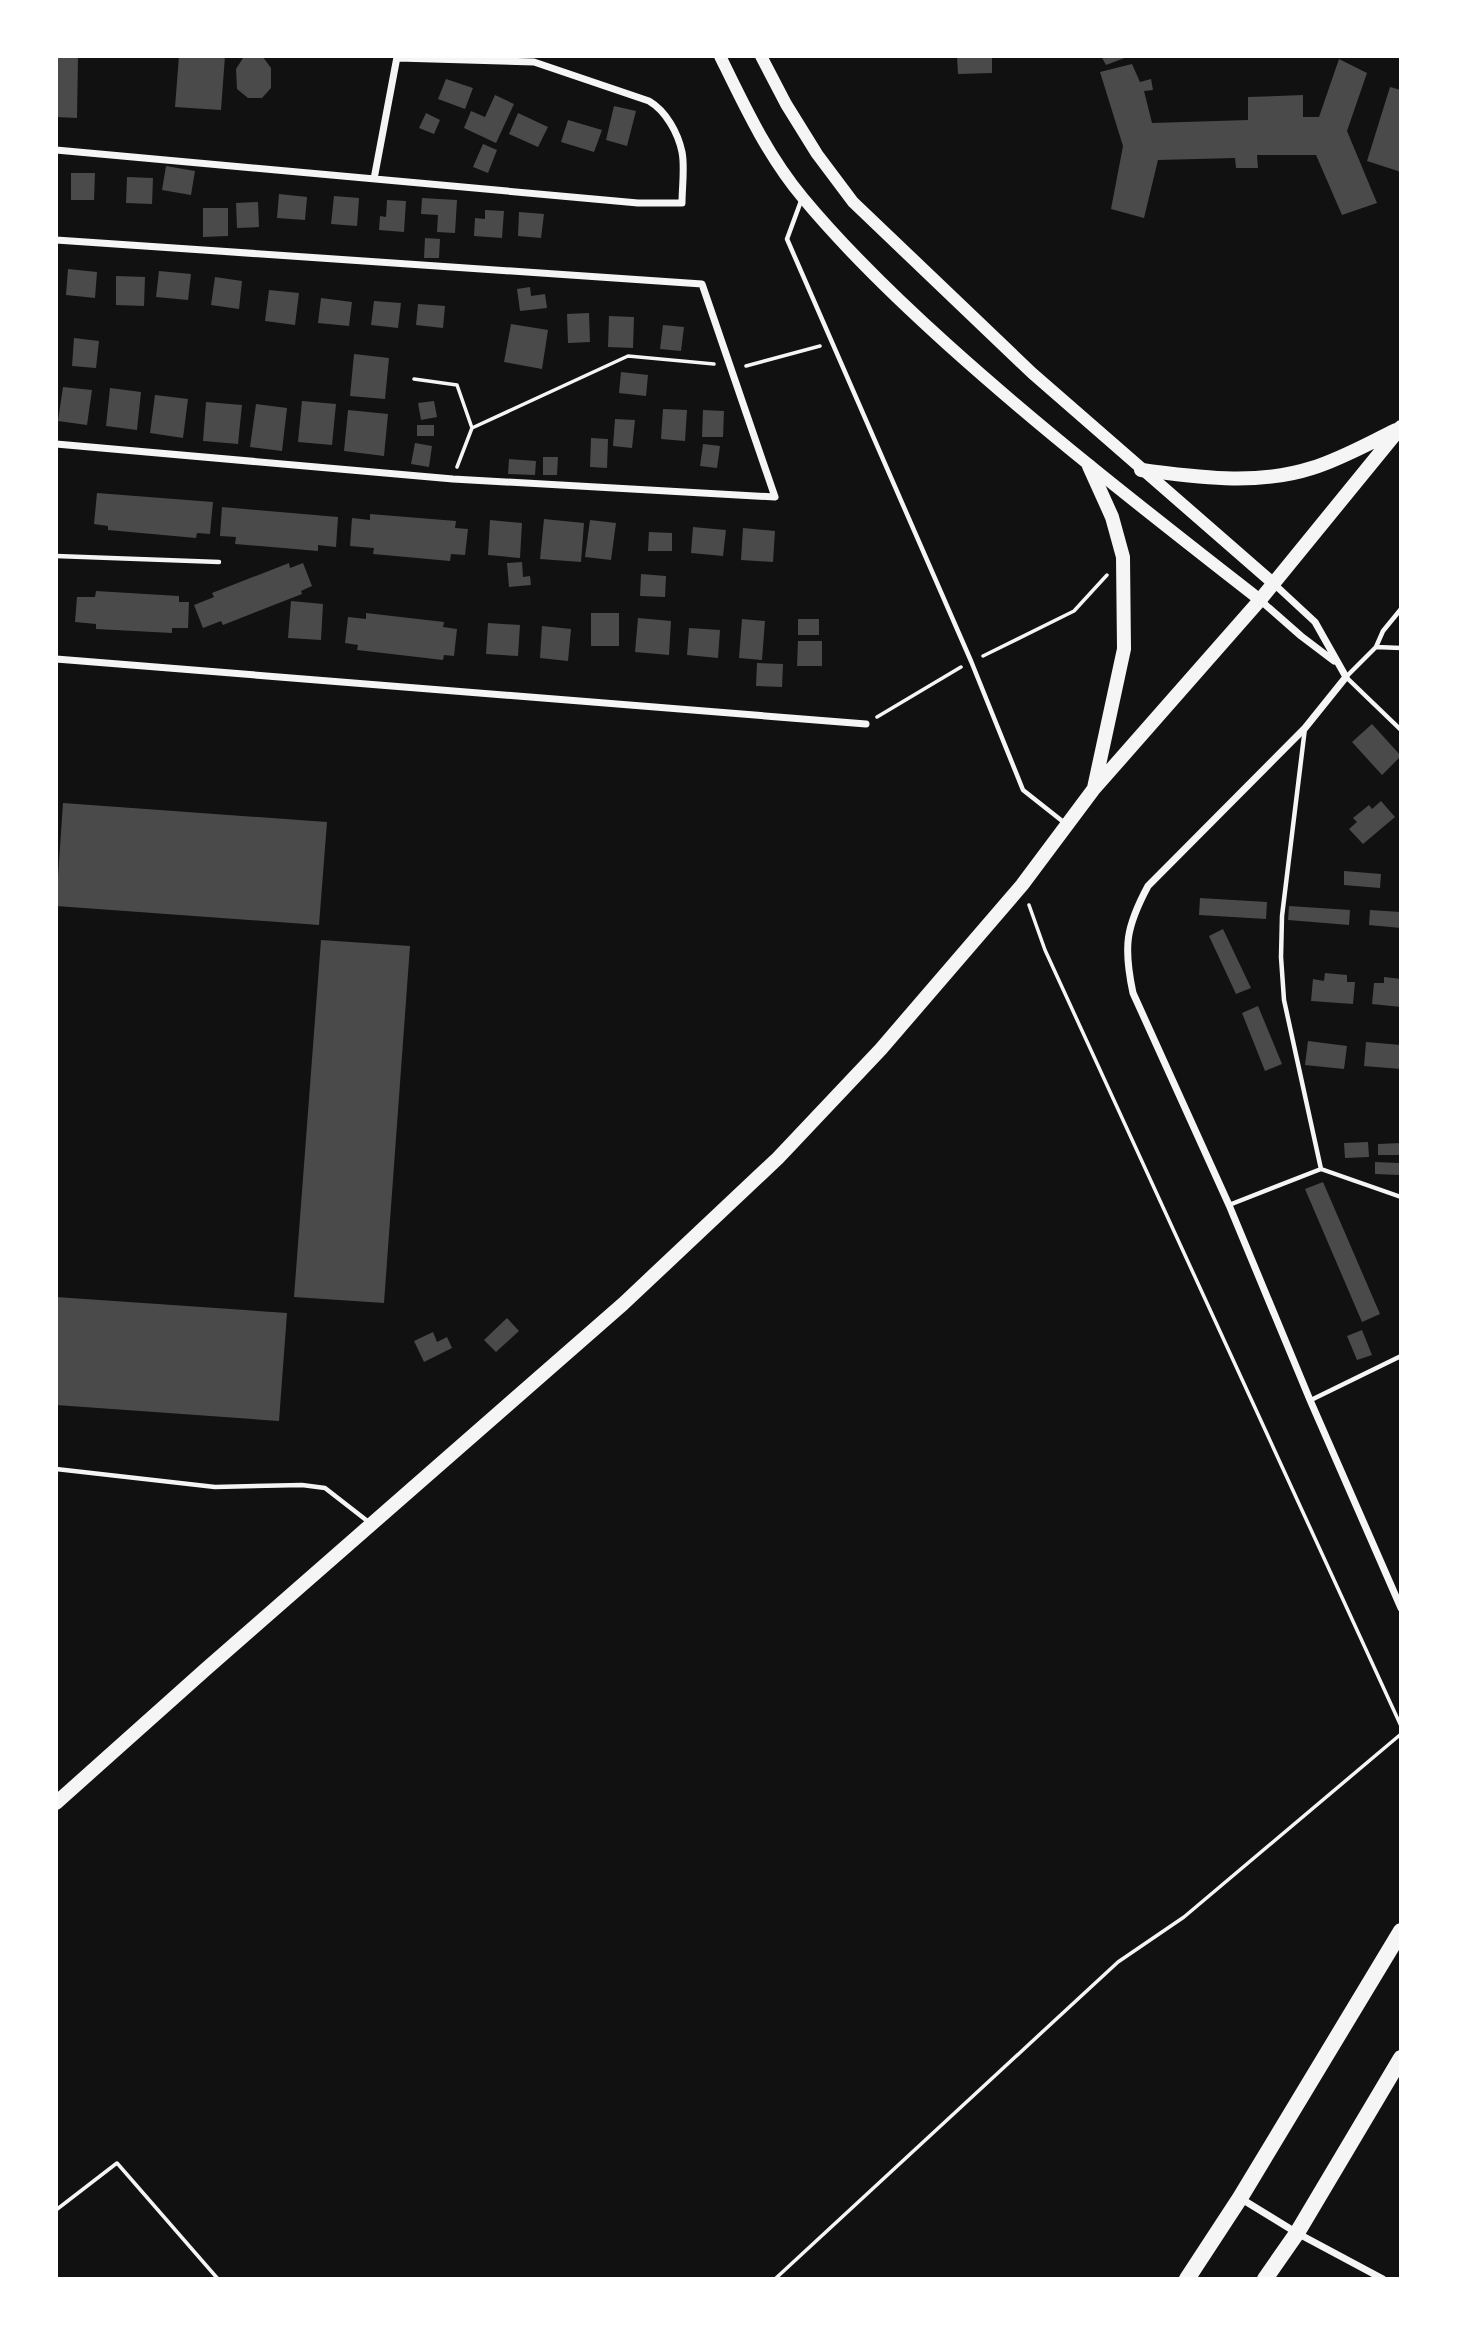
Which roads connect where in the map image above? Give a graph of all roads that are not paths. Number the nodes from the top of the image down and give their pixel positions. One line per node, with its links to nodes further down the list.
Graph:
1 (720, 56): 6 (main road)
2 (761, 56): 11 (main road)
3 (398, 57): 5 (street); 5 (street)
4 (56, 150): 5 (street)
5 (374, 179)
6 (802, 197): 10 (main road); 26 (lane)
7 (56, 240): 9 (street)
8 (1401, 428): 11 (main road); 14 (main road)
9 (56, 444)
10 (1089, 466): 15 (main road); 25 (main road)
11 (1141, 470): 14 (main road)
12 (56, 556): 13 (lane)
13 (219, 562)
14 (1273, 583): 15 (main road); 20 (street)
15 (1260, 600): 20 (street); 25 (main road)
16 (1401, 609): 17 (lane)
17 (1376, 647): 18 (lane); 21 (lane)
18 (1401, 649)
19 (56, 659): 22 (street)
20 (1338, 663): 21 (street)
21 (1346, 677): 23 (street); 24 (lane)
22 (866, 724)
23 (1305, 727): 27 (lane); 29 (street)
24 (1401, 730)
25 (1093, 790): 26 (main road)
26 (1067, 825): 33 (main road)
27 (1321, 1169): 28 (lane); 29 (lane)
28 (1401, 1197)
29 (1229, 1205): 31 (street)
30 (1401, 1356): 31 (lane)
31 (1310, 1400): 34 (street)
32 (56, 1469): 33 (lane)
33 (371, 1524): 35 (main road)
34 (1401, 1608)
35 (56, 1803)
36 (1401, 1931): 38 (highway)
37 (1401, 2058): 39 (highway)
38 (1240, 2198): 39 (street); 40 (highway)
39 (1297, 2234): 41 (highway); 42 (street)
40 (1186, 2279)
41 (1265, 2279)
42 (1383, 2279)

